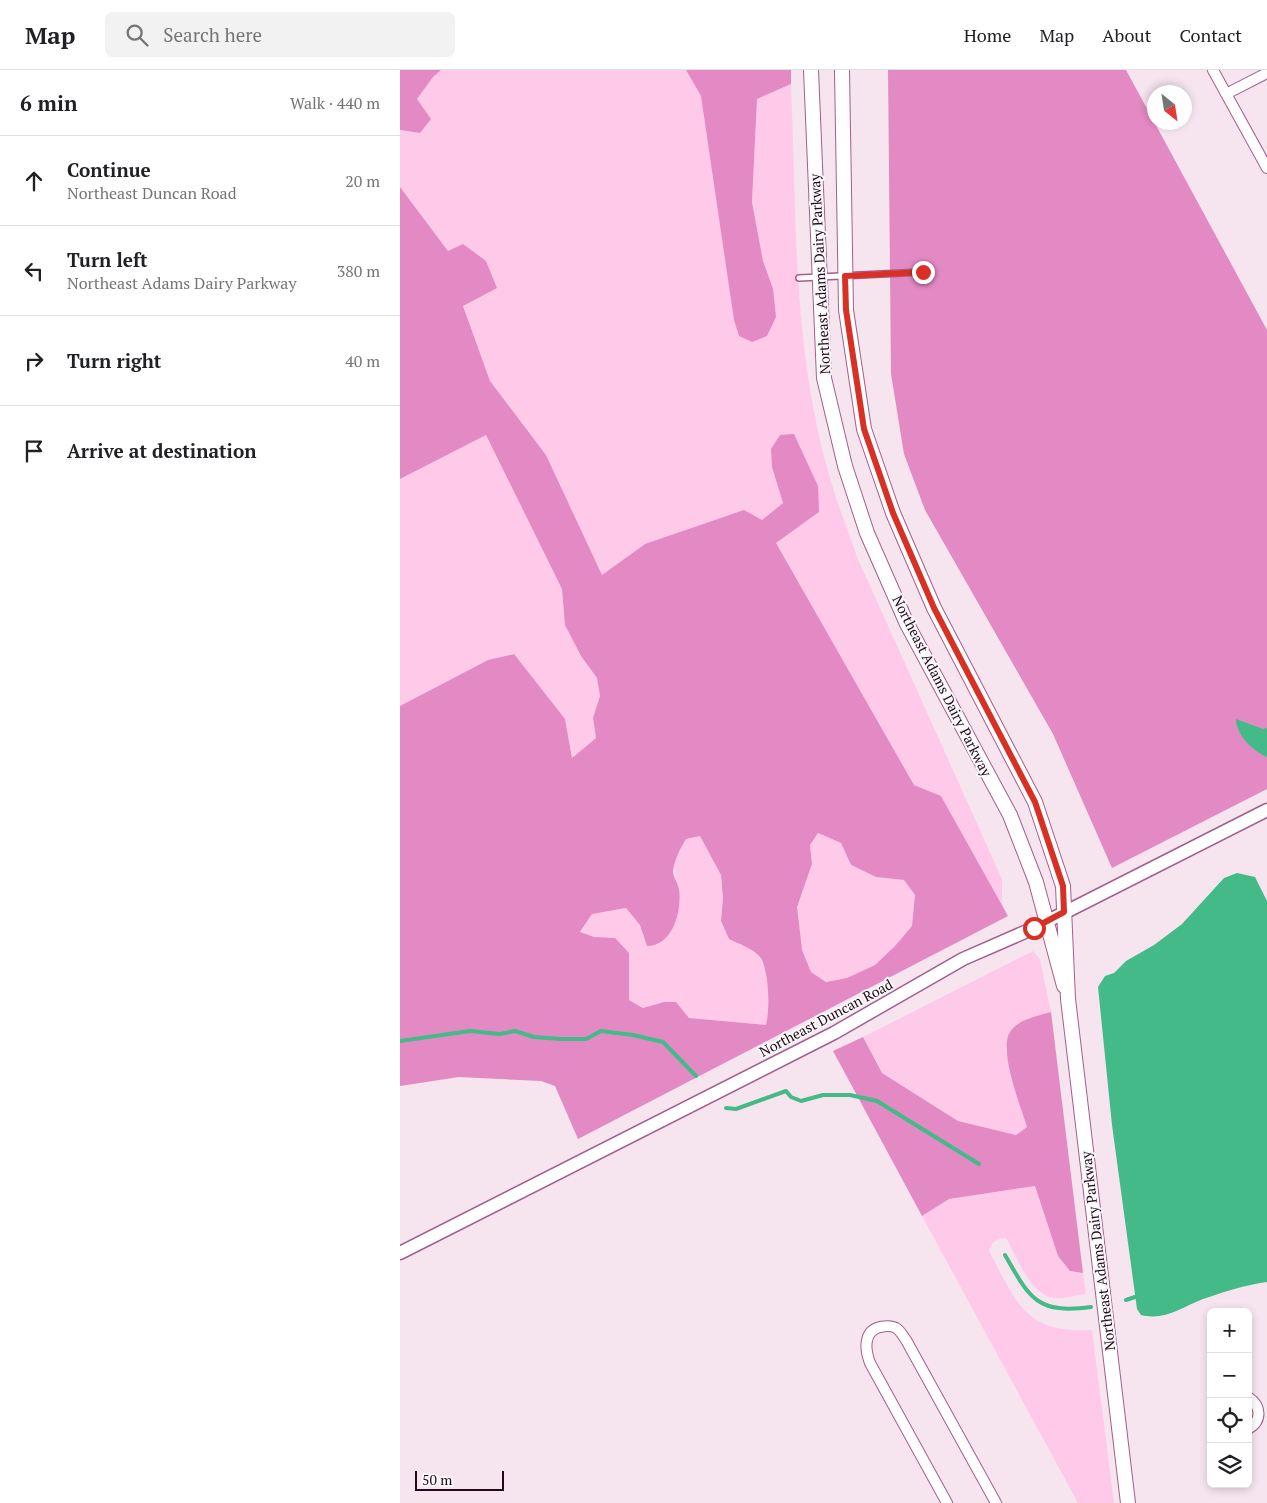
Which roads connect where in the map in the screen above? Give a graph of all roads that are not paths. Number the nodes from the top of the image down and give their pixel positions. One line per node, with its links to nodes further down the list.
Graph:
1 (811, 70): 9 (main road, Northeast Adams Dairy Parkway)
2 (842, 70): 8 (main road, Northeast Adams Dairy Parkway)
3 (1213, 70): 5 (street)
4 (1267, 73): 5 (street)
5 (1226, 94): 6 (street)
6 (1267, 168)
7 (923, 272): 8 (lane)
8 (845, 276): 9 (lane); 12 (main road, Northeast Adams Dairy Parkway)
9 (820, 277): 10 (lane); 13 (main road, Northeast Adams Dairy Parkway)
10 (799, 278)
11 (1267, 810): 12 (street, Northeast Duncan Road)
12 (1064, 912): 13 (street, Northeast Duncan Road); 14 (main road, Northeast Adams Dairy Parkway)
13 (1047, 921): 14 (main road, Northeast Adams Dairy Parkway); 15 (street, Northeast Duncan Road)
14 (1068, 999): 20 (main road, Northeast Adams Dairy Parkway)
15 (400, 1253)
16 (1262, 1405): 17 (street)
17 (1252, 1427)
18 (947, 1503): 19 (street)
19 (996, 1503)
20 (1128, 1503)

